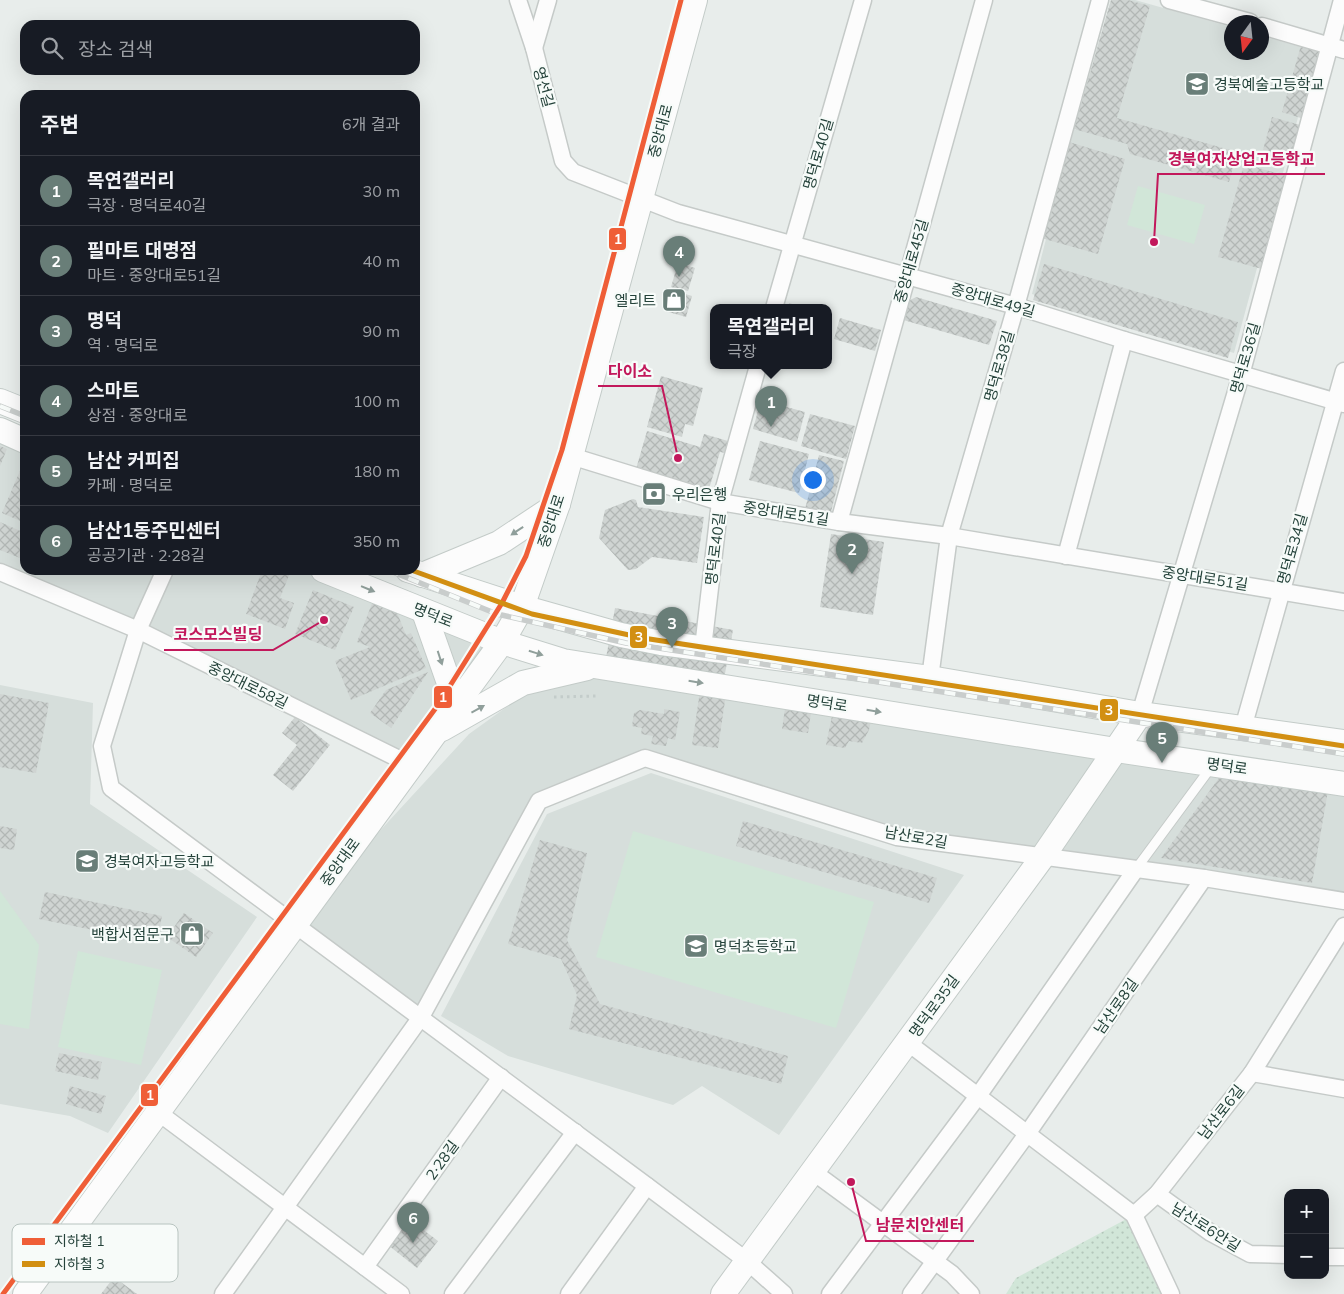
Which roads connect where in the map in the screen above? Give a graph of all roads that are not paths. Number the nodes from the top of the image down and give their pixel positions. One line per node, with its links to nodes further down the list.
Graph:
1 (518, 0): 12 (street, 영선길)
2 (548, 0): 12 (street)
3 (695, 0): 14 (main road, 중앙대로)
4 (863, 0): 15 (street, 명덕로40길)
5 (984, 0): 16 (street, 중앙대로45길)
6 (1100, 0): 18 (street, 명덕로38길)
7 (1169, 0): 9 (street)
8 (1342, 0): 11 (street, 명덕로36길)
9 (1224, 15)
10 (1269, 28): 11 (street)
11 (1337, 47): 22 (street, 명덕로36길)
12 (534, 48): 13 (street, 영선길)
13 (573, 172): 14 (street, 중앙대로49길)
14 (641, 198): 15 (street, 중앙대로49길); 28 (main road, 중앙대로)
15 (792, 244): 16 (street, 중앙대로49길); 17 (street, 명덕로40길)
16 (906, 276): 18 (street, 중앙대로49길); 31 (street, 중앙대로45길)
17 (775, 304)
18 (1016, 306): 19 (street, 중앙대로49길); 32 (street, 명덕로38길)
19 (1124, 340): 22 (street, 중앙대로49길); 33 (street)
20 (757, 369): 29 (street, 명덕로40길)
21 (1344, 371): 24 (street, 명덕로34길)
22 (1241, 375): 24 (street, 중앙대로49길); 39 (street, 명덕로36길)
23 (0, 401): 25 (main road)
24 (1340, 403): 40 (street, 명덕로34길)
25 (20, 409)
26 (0, 430): 27 (main road)
27 (20, 439)
28 (571, 456): 29 (street, 중앙대로51길); 30 (main road, 중앙대로)
29 (720, 502): 31 (street, 중앙대로51길); 46 (street, 명덕로40길)
30 (558, 504): 34 (main road, one-way to 34); 42 (main road, 중앙대로)
31 (839, 522): 32 (street, 중앙대로51길)
32 (949, 536): 33 (street, 중앙대로51길); 48 (street, 명덕로38길)
33 (1066, 556): 39 (street, 중앙대로51길)
34 (420, 571)
35 (0, 572): 44 (street, 중앙대로58길)
36 (163, 575): 44 (street)
37 (335, 575): 43 (main road, 명덕로, one-way to 43)
38 (420, 575): 42 (main road)
39 (1180, 575): 40 (street, 중앙대로51길); 50 (street, 명덕로36길)
40 (1280, 590): 41 (street, 중앙대로51길); 51 (street, 명덕로34길)
41 (1344, 602)
42 (522, 607): 45 (main road, 중앙대로); 46 (main road)
43 (424, 612): 45 (main road, 명덕로); 49 (main road, one-way to 49)
44 (138, 630): 56 (street, 중앙대로58길); 62 (street)
45 (502, 642): 47 (main road, 명덕로, one-way to 47); 49 (main road, 중앙대로)
46 (703, 648): 48 (main road)
47 (594, 666): 52 (main road, one-way to 47); 54 (main road, 명덕로, one-way to 54)
48 (930, 678): 50 (main road)
49 (456, 703): 52 (main road, 중앙대로)
50 (1140, 714): 51 (main road); 54 (main road, 명덕로35길)
51 (1243, 728): 53 (main road)
52 (436, 733): 56 (main road, 중앙대로)
53 (1344, 742)
54 (1116, 750): 55 (main road, 명덕로); 58 (main road, 명덕로35길)
55 (1213, 764): 57 (main road, 명덕로); 59 (lane)
56 (411, 765): 62 (main road, 중앙대로)
57 (1344, 784)
58 (1044, 856): 59 (street, 남산로2길); 64 (street, 남산로2길); 65 (main road, 명덕로35길)
59 (1136, 868): 60 (street, 남산로2길); 69 (street)
60 (1204, 878): 61 (street, 남산로2길); 72 (street, 남산로8길)
61 (1344, 901)
62 (295, 923): 64 (street); 70 (main road, 중앙대로)
63 (1344, 926): 66 (street, 남산로6길)
64 (421, 1017): 67 (street); 76 (street)
65 (907, 1042): 69 (street); 73 (main road, 명덕로35길)
66 (1252, 1072): 68 (street); 75 (street, 남산로6길)
67 (501, 1077): 71 (street); 85 (street, 2·28길)
68 (1344, 1089)
69 (978, 1096): 72 (street); 78 (street)
70 (159, 1113): 76 (street); 79 (main road, 중앙대로)
71 (575, 1132): 74 (street); 90 (street)
72 (1028, 1134): 77 (street); 84 (street, 남산로8길)
73 (812, 1172): 78 (street); 83 (main road, 명덕로35길)
74 (647, 1186): 83 (street); 91 (street)
75 (1156, 1194): 77 (street, 남산로6길); 80 (street, 남산로6안길)
76 (284, 1207): 85 (street); 88 (street)
77 (1134, 1215): 97 (street)
78 (883, 1222): 84 (street); 94 (street)
79 (77, 1224)
80 (1284, 1255)
81 (1329, 1257): 82 (street)
82 (1344, 1257)
83 (747, 1261): 92 (main road, 명덕로35길); 93 (street)
84 (935, 1261): 95 (street, 남산로8길); 96 (street)
85 (365, 1267): 89 (street)
86 (35, 1282): 87 (main road, 중앙대로)
87 (26, 1294)
88 (224, 1294)
89 (401, 1294)
90 (453, 1294)
91 (569, 1294)
92 (723, 1294)
93 (784, 1294)
94 (830, 1294)
95 (911, 1294)
96 (971, 1294)
97 (1171, 1294)

